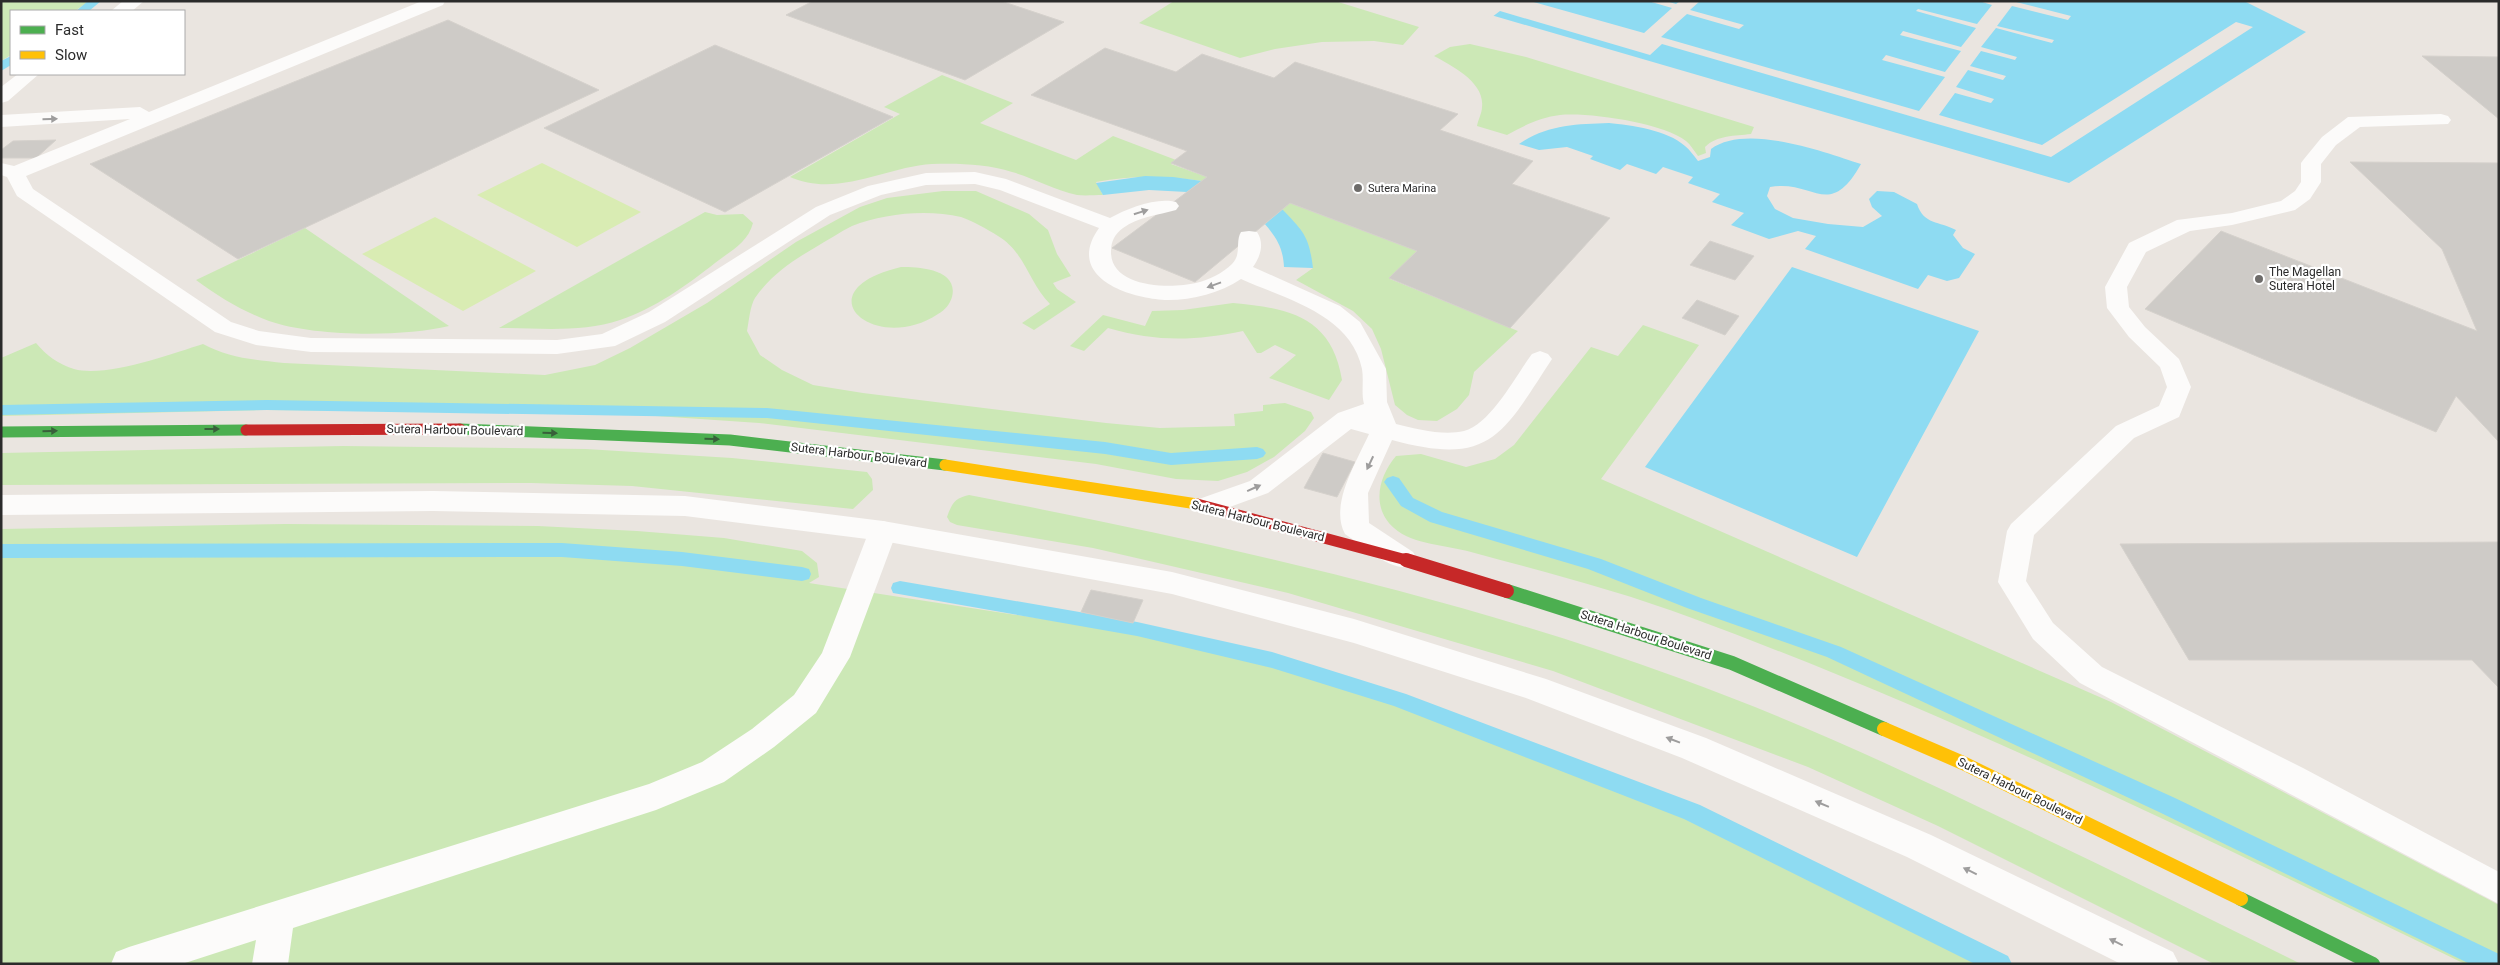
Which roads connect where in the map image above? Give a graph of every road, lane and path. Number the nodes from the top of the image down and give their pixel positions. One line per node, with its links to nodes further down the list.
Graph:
1 (135, 1): 3 (street)
2 (436, 1): 6 (lane)
3 (122, 10)
4 (28, 75): 5 (street)
5 (1, 97)
6 (167, 110): 8 (lane, one-way to 6); 9 (lane)
7 (2441, 120): 23 (lane)
8 (1, 121)
9 (8, 171): 11 (lane)
10 (1169, 206): 11 (lane, one-way to 10)
11 (1113, 226): 13 (lane, one-way to 11)
12 (1249, 237): 13 (lane)
13 (1240, 270): 15 (lane)
14 (1540, 359): 17 (lane)
15 (1375, 402): 16 (lane); 17 (lane)
16 (1347, 419): 17 (lane); 20 (lane, one-way to 16)
17 (1384, 429): 22 (lane, one-way to 22)
18 (1, 432): 20 (street, Sutera Harbour Boulevard, one-way to 20)
19 (1, 505): 21 (street)
20 (1208, 506): 22 (street, Sutera Harbour Boulevard)
21 (883, 531): 24 (lane); 27 (street, one-way to 21)
22 (1403, 560): 28 (street, Sutera Harbour Boulevard)
23 (2499, 890)
24 (277, 918): 25 (lane); 26 (lane)
25 (129, 964)
26 (270, 964)
27 (2160, 964)
28 (2373, 964)

